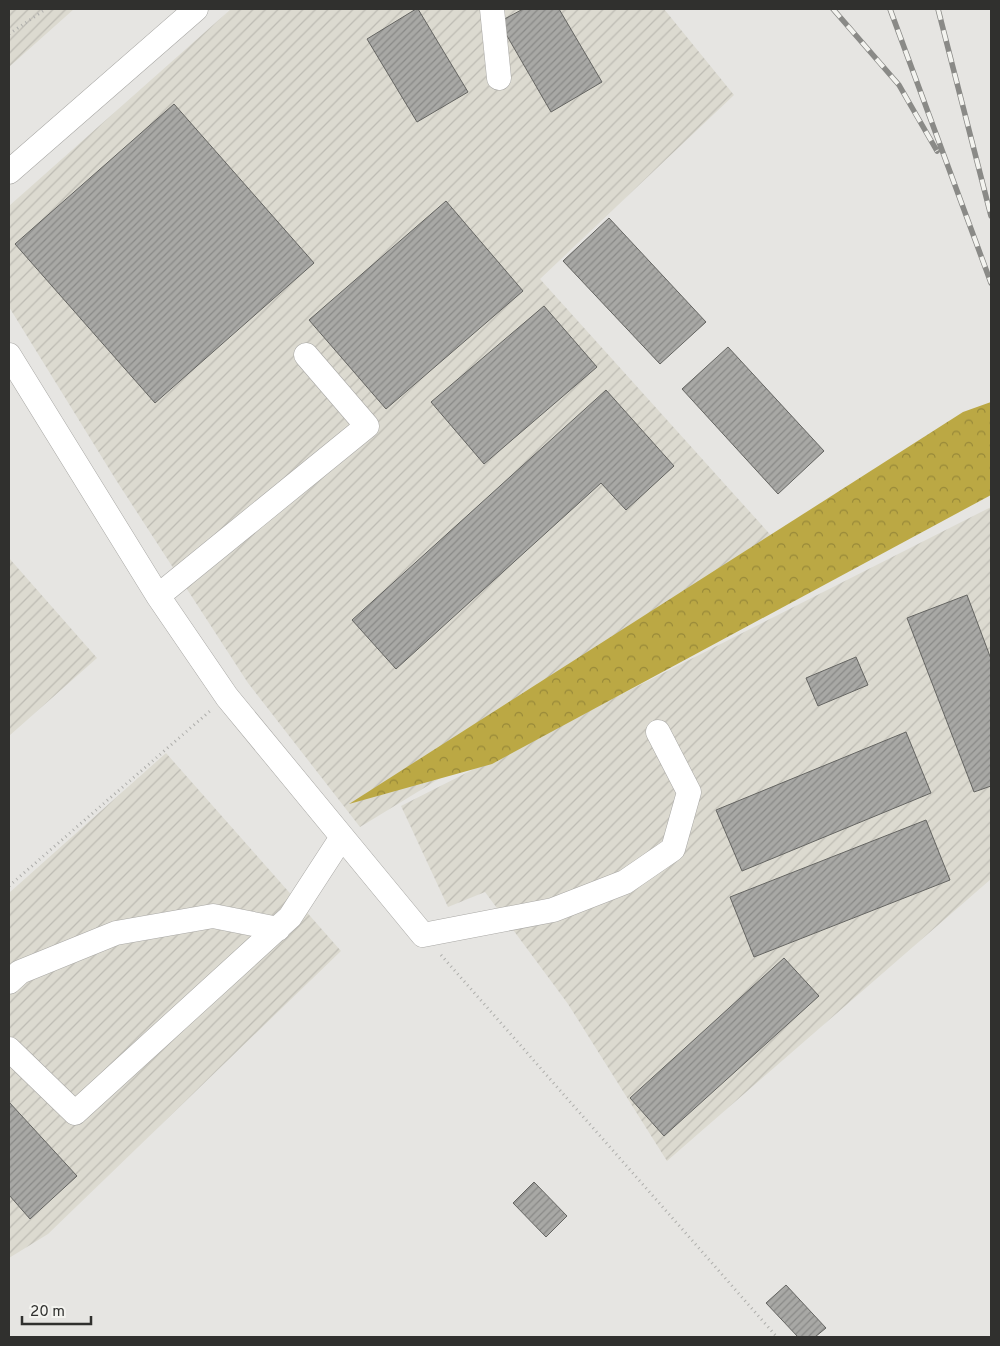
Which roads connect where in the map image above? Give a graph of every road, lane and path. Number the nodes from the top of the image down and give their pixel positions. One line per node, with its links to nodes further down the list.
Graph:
1 (46, 9): 4 (path)
2 (196, 9): 6 (lane)
3 (492, 9): 5 (lane)
4 (9, 34)
5 (499, 78)
6 (9, 172)
7 (9, 354): 9 (lane)
8 (306, 355): 9 (lane)
9 (158, 596): 10 (lane)
10 (227, 697): 12 (lane); 13 (path)
11 (658, 732): 15 (lane)
12 (342, 837): 14 (lane); 15 (lane)
13 (9, 886)
14 (278, 929): 16 (lane); 17 (lane)
15 (423, 935): 18 (path)
16 (9, 982)
17 (9, 1049)
18 (777, 1337)

